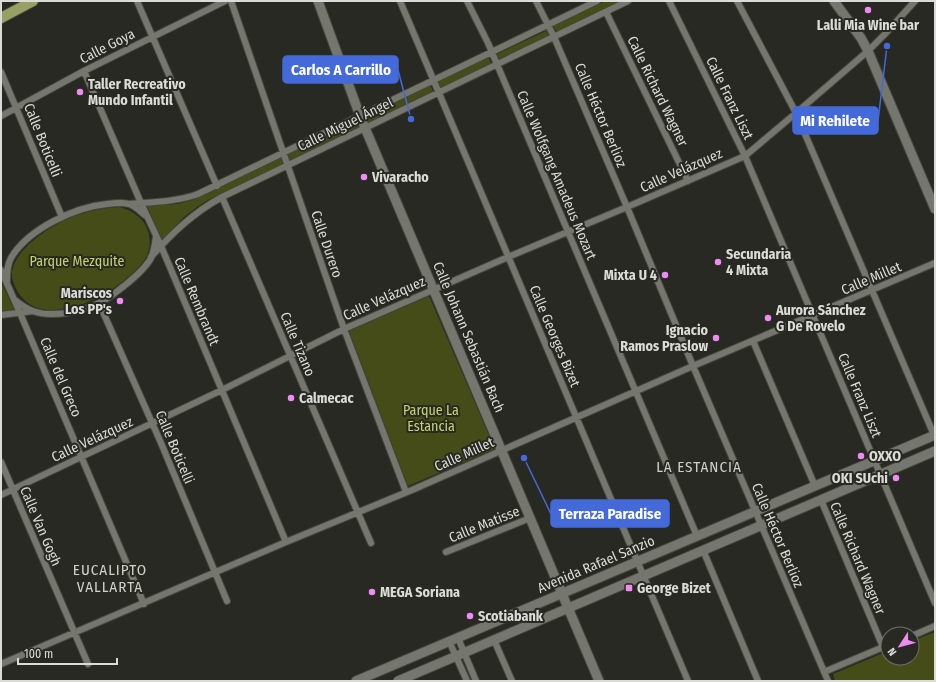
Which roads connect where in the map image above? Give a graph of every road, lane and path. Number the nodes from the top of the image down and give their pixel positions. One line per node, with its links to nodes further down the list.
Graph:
1 (33, 1): 16 (main road)
2 (137, 1): 18 (street)
3 (225, 1): 18 (street, Calle Goya)
4 (230, 1): 32 (street, Calle Durero)
5 (318, 1): 30 (main road, Calle Johann Sebastián Bach)
6 (400, 1): 25 (street, Calle Georges Bizet)
7 (467, 1): 21 (street, Calle Wolfgang Amadeus Mozart)
8 (536, 1): 17 (street, Calle Héctor Berlioz)
9 (597, 1): 17 (street, Calle Miguel Ángel)
10 (628, 1): 15 (street, Calle Miguel Ángel)
11 (669, 1): 33 (street, Calle Franz Liszt)
12 (737, 1): 28 (street)
13 (834, 1): 20 (main road)
14 (916, 1): 20 (street, Calle Velázquez)
15 (606, 12): 19 (street, Calle Miguel Ángel); 35 (street, Calle Richard Wagner)
16 (1, 18)
17 (549, 25): 19 (street, Calle Héctor Berlioz); 21 (street, Calle Miguel Ángel)
18 (152, 37): 23 (street, Calle Goya); 36 (street)
19 (554, 37): 22 (street, Calle Miguel Ángel); 40 (street, Calle Héctor Berlioz)
20 (868, 51): 28 (street, Calle Velázquez); 41 (main road)
21 (492, 52): 22 (street, Calle Wolfgang Amadeus Mozart); 25 (street, Calle Miguel Ángel)
22 (497, 65): 26 (street, Calle Miguel Ángel); 44 (street, Calle Wolfgang Amadeus Mozart)
23 (84, 70): 27 (street, Calle Goya); 38 (street, Calle Rembrandt)
24 (1, 72): 27 (street, Calle Boticelli)
25 (434, 80): 26 (street, Calle Georges Bizet); 30 (street, Calle Miguel Ángel)
26 (439, 93): 31 (street, Calle Miguel Ángel); 48 (street, Calle Georges Bizet)
27 (16, 107): 29 (street, Calle Goya); 42 (street, Calle Boticelli)
28 (796, 113): 33 (street, Calle Velázquez); 53 (street)
29 (1, 116)
30 (360, 116): 31 (main road, Calle Johann Sebastián Bach); 32 (street, Calle Miguel Ángel)
31 (365, 128): 34 (street, Calle Miguel Ángel); 52 (main road, Calle Johann Sebastián Bach)
32 (283, 153): 34 (street, Calle Durero); 36 (street, Calle Miguel Ángel)
33 (745, 156): 35 (street, Calle Velázquez); 59 (street, Calle Franz Liszt)
34 (288, 166): 37 (street, Calle Miguel Ángel); 60 (street, Calle Durero)
35 (688, 180): 40 (street, Calle Velázquez)
36 (217, 186): 38 (street, Calle Miguel Ángel)
37 (222, 197): 46 (street, Calle Miguel Ángel); 62 (street, Calle Tizano)
38 (141, 203): 39 (street, Calle Miguel Ángel); 43 (street, Calle Rembrandt)
39 (129, 204): 42 (street, Calle Miguel Ángel); 43 (street)
40 (627, 207): 44 (street, Calle Velázquez); 63 (street, Calle Héctor Berlioz)
41 (935, 209)
42 (62, 217): 50 (street, Calle Miguel Ángel)
43 (148, 217): 45 (street, Calle Rembrandt)
44 (568, 232): 48 (street, Calle Velázquez); 65 (street, Calle Wolfgang Amadeus Mozart)
45 (156, 236): 46 (street, Calle Rembrandt); 47 (street, Calle Miguel Ángel)
46 (161, 246): 47 (street, Calle Miguel Ángel); 64 (street, Calle Rembrandt)
47 (151, 257): 55 (street, Calle Miguel Ángel)
48 (508, 257): 52 (street, Calle Velázquez); 66 (street, Calle Georges Bizet)
49 (935, 263): 53 (street, Calle Millet)
50 (3, 271): 51 (street, Calle Miguel Ángel)
51 (8, 285): 54 (street, Calle del Greco)
52 (434, 289): 60 (street, Calle Velázquez); 69 (main road, Calle Johann Sebastián Bach)
53 (872, 291): 59 (street, Calle Millet); 68 (street)
54 (15, 300): 56 (street, Calle Miguel Ángel); 57 (street, Calle del Greco)
55 (99, 303): 56 (street, Calle Miguel Ángel); 67 (street, Calle Boticelli)
56 (34, 311): 57 (street, Calle Miguel Ángel)
57 (20, 313): 58 (street, Calle Miguel Ángel); 71 (street, Calle del Greco)
58 (1, 315)
59 (813, 316): 61 (street, Calle Millet); 72 (street, Calle Franz Liszt)
60 (344, 329): 62 (street, Calle Velázquez); 77 (street, Calle Durero)
61 (753, 341): 63 (street, Calle Millet); 75 (street)
62 (290, 356): 64 (street, Calle Velázquez); 81 (street, Calle Tizano)
63 (693, 366): 65 (street, Calle Millet); 80 (street, Calle Héctor Berlioz)
64 (222, 390): 67 (street, Calle Velázquez); 85 (street, Calle Rembrandt)
65 (636, 391): 66 (street, Calle Millet); 84 (street, Calle Wolfgang Amadeus Mozart)
66 (576, 417): 69 (street, Calle Millet); 89 (street, Calle Georges Bizet)
67 (152, 424): 71 (street, Calle Velázquez); 90 (street, Calle Boticelli)
68 (935, 435): 72 (main road, Avenida Rafael Sanzio)
69 (502, 451): 77 (street, Calle Millet); 82 (main road, Calle Johann Sebastián Bach)
70 (935, 451): 74 (main road)
71 (81, 456): 76 (street, Calle Velázquez); 95 (street, Calle del Greco)
72 (875, 461): 74 (street, Calle Franz Liszt); 75 (main road, Avenida Rafael Sanzio)
73 (1, 462): 76 (street, Calle Van Gogh)
74 (880, 474): 79 (main road); 94 (street, Calle Franz Liszt)
75 (815, 486): 80 (main road, Avenida Rafael Sanzio)
76 (13, 490): 78 (street, Calle Velázquez); 98 (street, Calle Van Gogh)
77 (406, 492): 81 (street, Calle Millet)
78 (1, 495)
79 (821, 500): 83 (main road); 99 (street, Calle Richard Wagner)
80 (755, 511): 83 (street, Calle Héctor Berlioz); 84 (main road, Avenida Rafael Sanzio)
81 (358, 513): 85 (street, Calle Millet); 86 (street, Calle Tizano)
82 (530, 518): 88 (street, Calle Matisse); 92 (main road, Calle Johann Sebastián Bach)
83 (761, 525): 87 (main road); 107 (street, Calle Héctor Berlioz)
84 (697, 536): 89 (main road, Avenida Rafael Sanzio)
85 (286, 542): 90 (street, Calle Millet)
86 (371, 544)
87 (703, 550): 91 (main road); 115 (street)
88 (446, 552)
89 (637, 561): 91 (street, Calle Georges Bizet); 92 (main road, Avenida Rafael Sanzio)
90 (215, 573): 93 (street, Calle Boticelli); 95 (street, Calle Millet)
91 (644, 576): 96 (main road); 114 (street, Calle Georges Bizet)
92 (562, 593): 96 (main road, Calle Johann Sebastián Bach); 101 (main road, Avenida Rafael Sanzio)
93 (226, 601)
94 (935, 603)
95 (144, 604): 98 (street, Calle Millet)
96 (569, 608): 102 (main road); 113 (main road, Calle Johann Sebastián Bach)
97 (935, 626): 100 (street)
98 (74, 633): 105 (street, Calle Millet); 106 (street, Calle Van Gogh)
99 (880, 633)
100 (920, 633)
101 (453, 640): 104 (street); 104 (street); 108 (main road, Avenida Rafael Sanzio)
102 (494, 640): 104 (main road); 112 (street)
103 (880, 649): 107 (street)
104 (460, 655): 109 (main road); 110 (street); 111 (street)
105 (2, 661)
106 (88, 664)
107 (824, 672): 116 (street, Calle Héctor Berlioz)
108 (356, 681)
109 (398, 681)
110 (467, 681)
111 (476, 681)
112 (512, 681)
113 (599, 681)
114 (688, 681)
115 (758, 681)
116 (828, 681)

